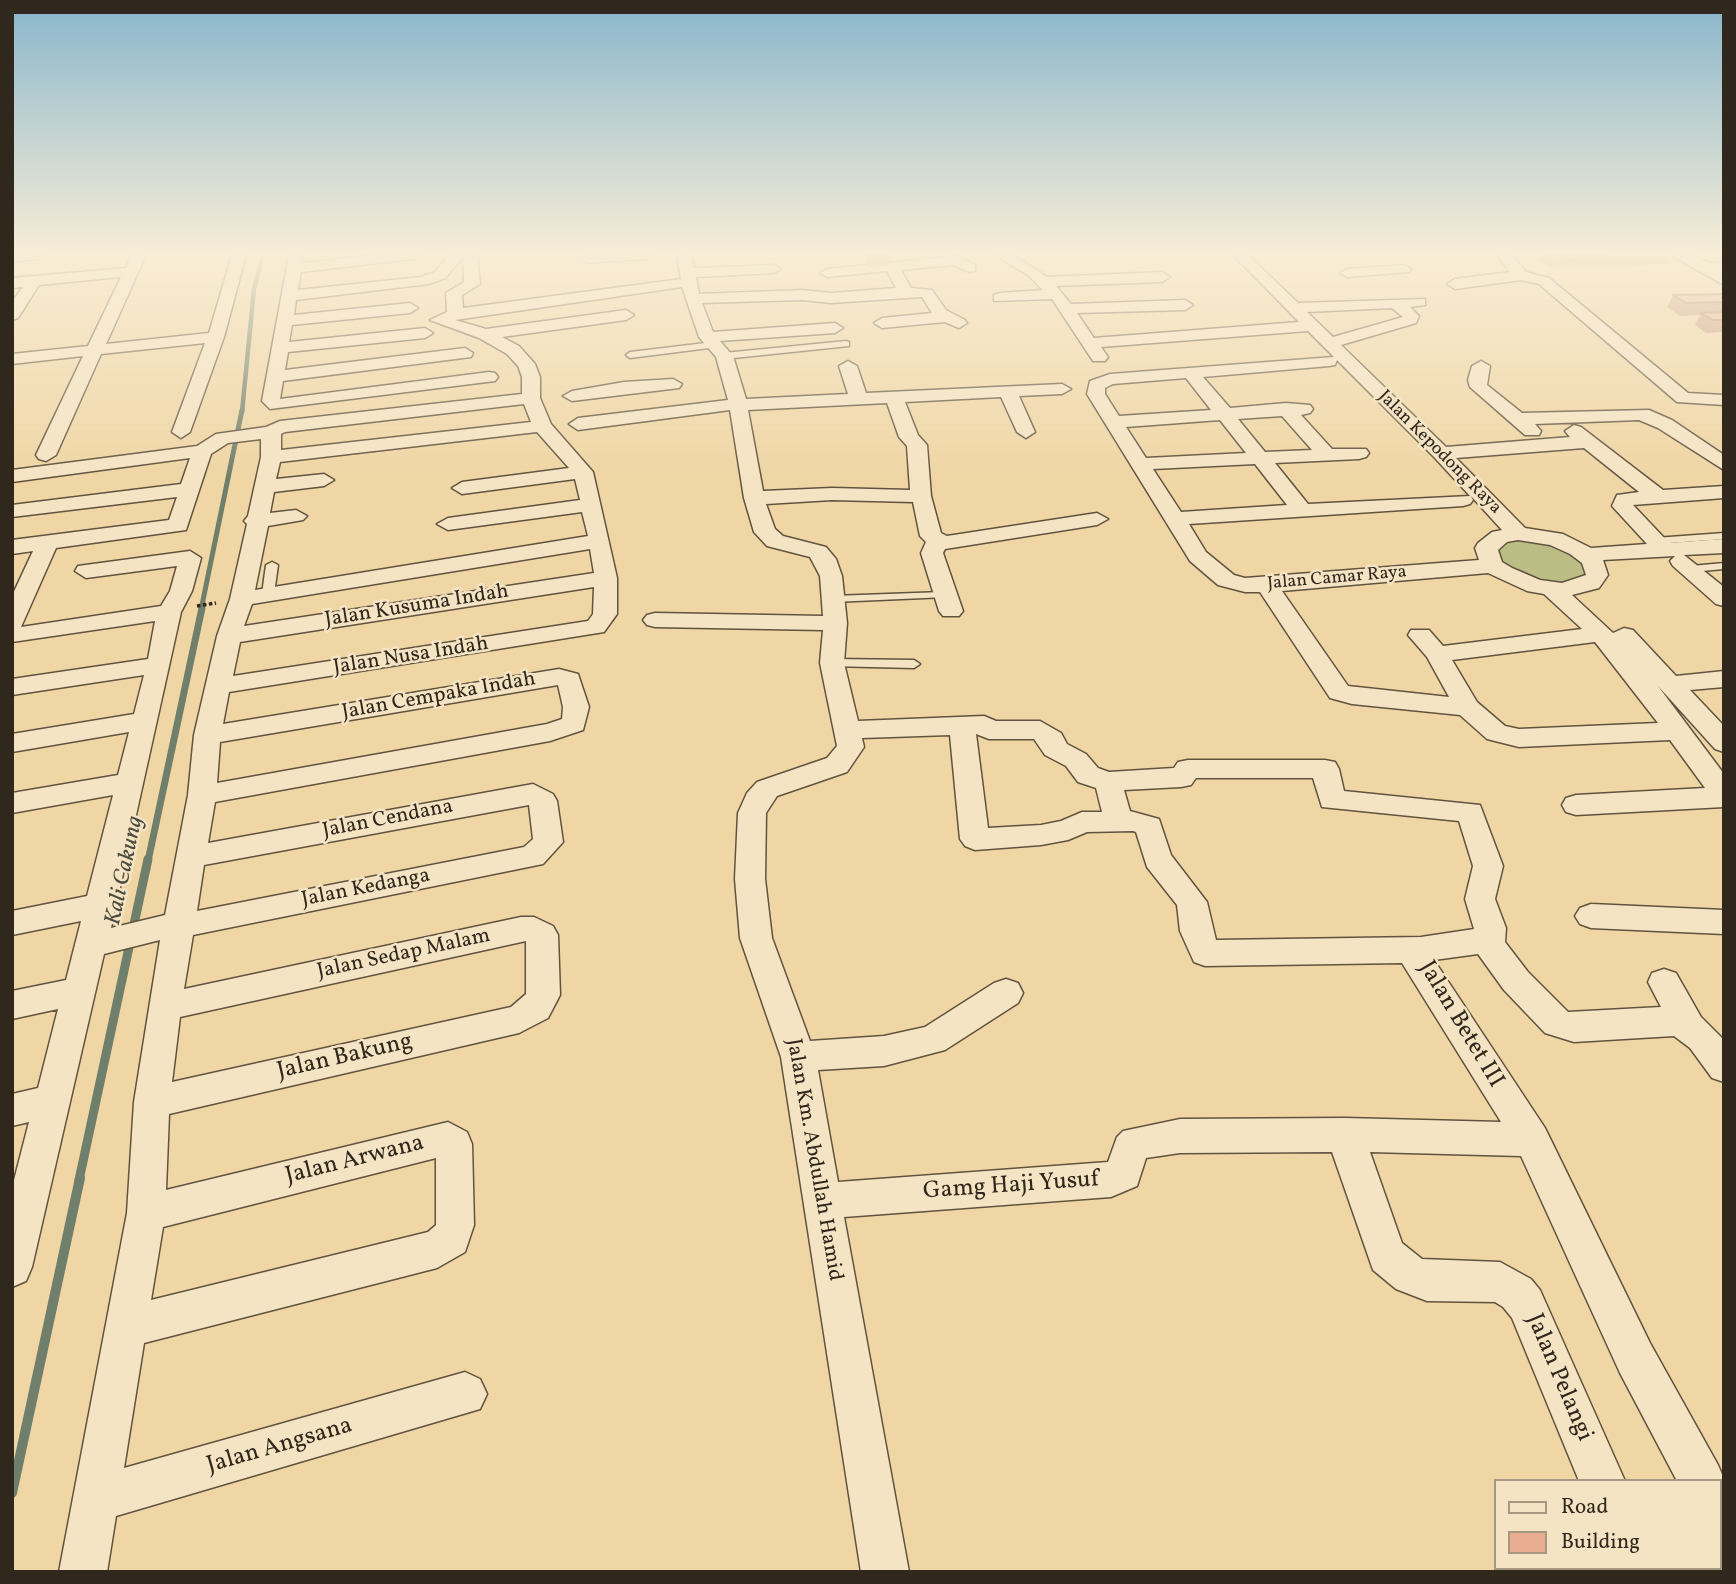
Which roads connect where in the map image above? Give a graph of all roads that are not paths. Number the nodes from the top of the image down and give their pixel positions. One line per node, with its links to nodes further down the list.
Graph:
1 (110, 329): 22 (street)
2 (218, 329): 17 (street)
3 (283, 329): 21 (street)
4 (468, 329): 16 (street)
5 (523, 329): 16 (street)
6 (708, 329): 20 (street)
7 (829, 329): 20 (street)
8 (1081, 329): 18 (street)
9 (1209, 329): 15 (street)
10 (1275, 329): 15 (street)
11 (1306, 329): 23 (street, Jalan Kepodong Raya)
12 (1387, 329): 23 (street)
13 (1601, 329): 40 (street)
14 (425, 333): 21 (street)
15 (1213, 333): 18 (street)
16 (485, 334): 38 (street)
17 (216, 336): 22 (street); 50 (street)
18 (1090, 342): 32 (street)
19 (846, 344): 20 (lane)
20 (715, 346): 25 (lane); 42 (street)
21 (279, 348): 30 (street)
22 (102, 349): 26 (street); 58 (street)
23 (1329, 352): 29 (street); 57 (street, Jalan Kepodong Raya); 74 (street, Jalan Kepodong Raya)
24 (465, 353): 30 (street)
25 (630, 355)
26 (12, 359)
27 (848, 366): 41 (street)
28 (1481, 366): 46 (street)
29 (1191, 373): 32 (street); 43 (street)
30 (275, 377): 31 (street)
31 (489, 377)
32 (1110, 379): 47 (street, Jalan Camar Raya)
33 (673, 384): 34 (street)
34 (624, 387): 37 (street); 44 (street)
35 (1062, 389): 36 (street)
36 (1008, 392): 39 (street); 51 (street)
37 (572, 396)
38 (531, 398): 49 (street); 52 (street)
39 (895, 398): 41 (street); 71 (street)
40 (1724, 400)
41 (859, 401): 42 (street)
42 (738, 404): 44 (street); 73 (street)
43 (1224, 414): 47 (street); 59 (street); 61 (street)
44 (631, 416): 48 (street)
45 (1559, 417): 46 (street); 53 (street); 63 (street)
46 (1520, 419): 54 (street)
47 (1112, 422): 62 (street, Jalan Camar Raya)
48 (578, 424)
49 (542, 426): 60 (street); 64 (street)
50 (181, 432)
51 (1026, 432)
52 (266, 433): 55 (street); 60 (street)
53 (1586, 442): 54 (street); 72 (street)
54 (1547, 445): 57 (street)
55 (202, 450): 65 (street); 69 (street)
56 (1359, 453): 59 (street)
57 (1441, 453): 83 (street, Jalan Kepodong Raya)
58 (46, 455)
59 (1327, 455): 61 (street)
60 (271, 457): 67 (street)
61 (1258, 457): 62 (street); 77 (street)
62 (1139, 464): 80 (street, Jalan Camar Raya)
63 (1724, 464)
64 (583, 472): 68 (street); 75 (street)
65 (12, 476)
66 (324, 480): 67 (street)
67 (264, 487): 81 (street)
68 (462, 488)
69 (191, 489): 76 (street); 86 (street)
70 (1724, 492): 72 (street)
71 (921, 497): 73 (street); 87 (street)
72 (1658, 497): 90 (street)
73 (754, 498): 106 (street)
74 (1463, 500): 77 (street); 83 (street, Jalan Kepodong Raya)
75 (591, 505): 82 (street); 85 (street)
76 (12, 510)
77 (1303, 511): 80 (street)
78 (296, 516): 81 (street)
79 (1097, 519): 87 (street)
80 (1175, 519): 98 (street, Jalan Camar Raya)
81 (256, 521): 101 (street)
82 (448, 524)
83 (1509, 535): 92 (street); 94 (street)
84 (1724, 536): 90 (lane)
85 (600, 541): 97 (street); 101 (street)
86 (48, 542): 89 (street); 99 (street)
87 (937, 542): 104 (street)
88 (1724, 546): 90 (street)
89 (12, 547)
90 (1673, 555): 91 (street); 92 (street); 95 (lane); 102 (street)
91 (1724, 557)
92 (1591, 560): 100 (street)
93 (272, 565): 101 (lane)
94 (1492, 566): 98 (street, Jalan Camar Raya); 100 (street)
95 (1724, 566)
96 (86, 570): 103 (street)
97 (606, 578): 112 (street, Jalan Kusuma Indah); 119 (street, Jalan Nusa Indah)
98 (1267, 585): 121 (street)
99 (21, 587): 108 (street)
100 (1565, 589): 109 (street); 118 (street)
101 (243, 598): 112 (street)
102 (1724, 598)
103 (181, 601): 105 (street); 110 (street); 116 (street)
104 (947, 603): 106 (lane)
105 (65, 608)
106 (834, 611): 107 (street); 114 (street)
107 (655, 620)
108 (12, 622)
109 (1601, 634): 113 (street); 125 (street)
110 (12, 635)
111 (1420, 635): 113 (street)
112 (229, 636): 119 (street)
113 (1437, 654): 121 (street)
114 (832, 663): 115 (lane); 124 (street)
115 (914, 664)
116 (159, 665): 120 (street); 122 (street)
117 (1724, 679): 118 (street)
118 (1672, 684): 128 (street)
119 (218, 686): 126 (street)
120 (12, 687)
121 (1475, 716): 125 (street)
122 (145, 721): 127 (street); 130 (street)
123 (963, 726): 124 (street); 129 (street); 135 (street)
124 (849, 730): 153 (street, Jalan Km. Abdullah Hamid)
125 (1678, 731): 132 (street)
126 (207, 735): 131 (street); 131 (street, Jalan Cempaka Indah)
127 (12, 743)
128 (1724, 743)
129 (1108, 782): 135 (street); 144 (street)
130 (130, 783): 133 (street); 138 (street)
131 (202, 795): 137 (street)
132 (1724, 796): 134 (street)
133 (12, 803)
134 (1576, 805)
135 (1119, 822): 145 (street)
136 (548, 842): 137 (street, Jalan Cendana); 142 (street, Jalan Kedanga)
137 (191, 857): 142 (street)
138 (99, 905): 141 (street); 143 (street)
139 (1591, 916): 140 (street)
140 (1724, 922)
141 (12, 923)
142 (172, 926): 143 (street, Jalan Kedanga); 149 (street)
143 (101, 942): 147 (street)
144 (1489, 945): 145 (street, Jalan Betet III); 152 (street)
145 (1421, 950): 159 (street, Jalan Betet III)
146 (1664, 982): 152 (street)
147 (78, 991): 150 (street); 155 (street)
148 (1006, 993): 153 (street)
149 (177, 1004): 151 (street, Jalan Sedap Malam); 156 (street)
150 (12, 1005)
151 (536, 1009): 156 (street, Jalan Bakung)
152 (1689, 1027): 154 (street)
153 (798, 1057): 160 (street, Jalan Km. Abdullah Hamid)
154 (1724, 1067)
155 (51, 1101): 157 (street); 162 (street)
156 (152, 1102): 161 (street)
157 (12, 1110)
158 (1345, 1135): 159 (street); 160 (street, Gamg Haji Yusuf); 166 (street, Jalan Pelangi)
159 (1532, 1140): 167 (street)
160 (822, 1201): 170 (street, Jalan Km. Abdullah Hamid)
161 (146, 1213): 164 (street); 164 (street, Jalan Arwana)
162 (19, 1221): 163 (street)
163 (12, 1267)
164 (126, 1327): 168 (street)
165 (465, 1394): 168 (street, Jalan Angsana)
166 (1601, 1479)
167 (1701, 1479)
168 (95, 1499): 169 (street)
169 (83, 1572)
170 (885, 1572)

